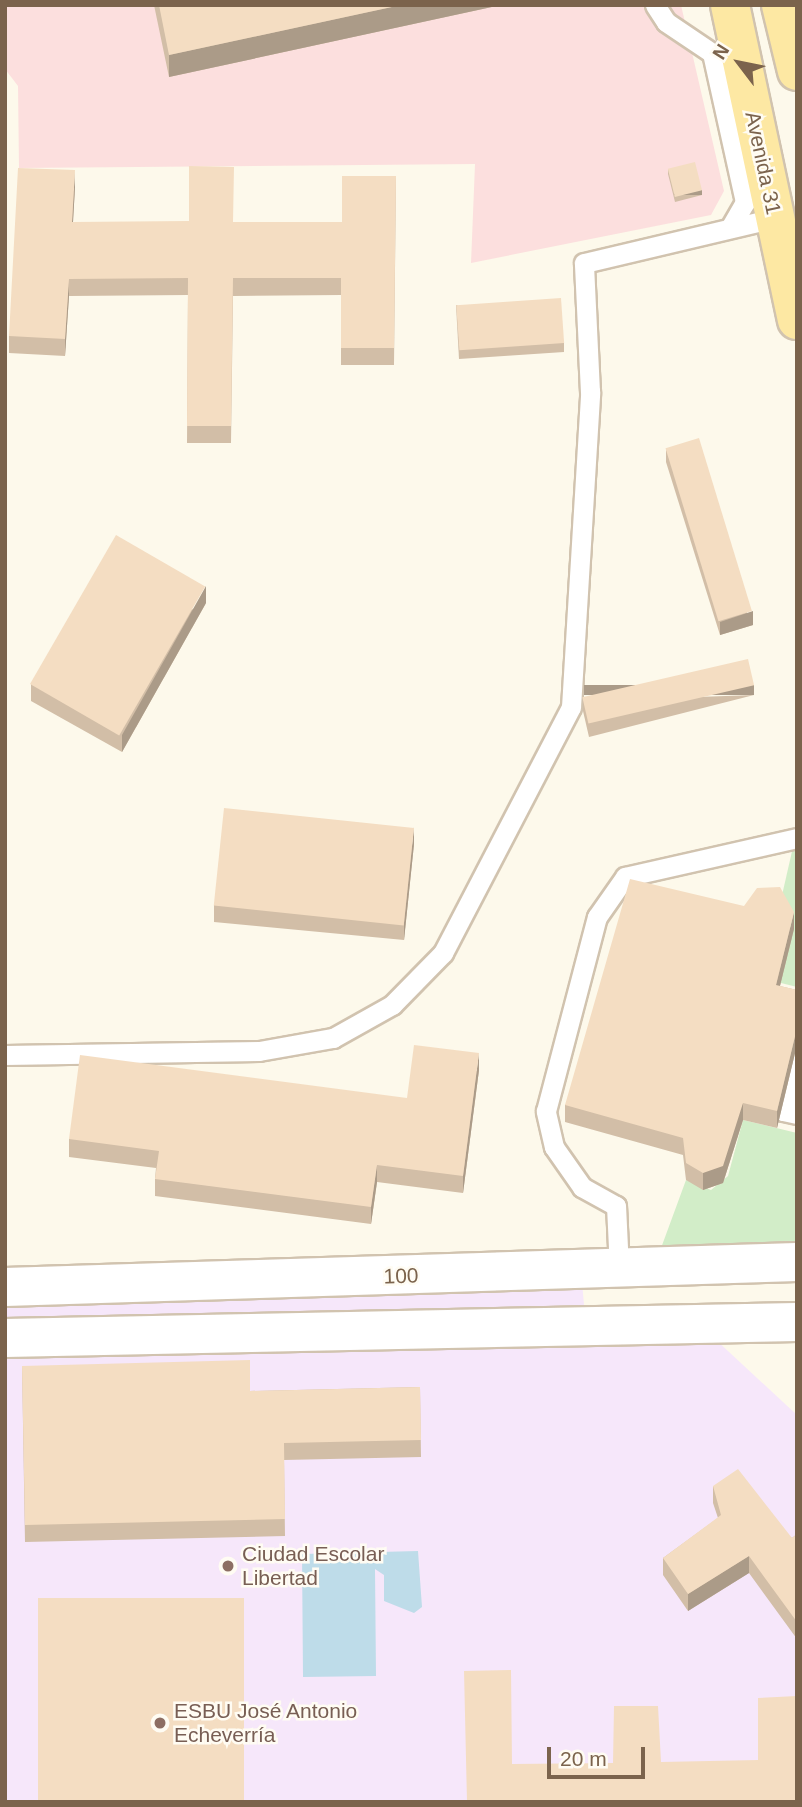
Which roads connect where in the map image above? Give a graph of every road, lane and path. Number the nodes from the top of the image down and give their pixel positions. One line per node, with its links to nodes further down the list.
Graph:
1 (655, 5): 4 (lane)
2 (730, 5): 6 (main road, Avenida 31)
3 (781, 5): 5 (main road)
4 (712, 53): 6 (lane); 8 (lane)
5 (797, 71)
6 (744, 72): 7 (main road, Avenida 31)
7 (775, 218): 8 (lane); 9 (main road, Avenida 31)
8 (730, 229): 11 (lane)
9 (797, 320)
10 (797, 838): 15 (lane)
11 (5, 1055)
12 (797, 1060): 13 (lane)
13 (797, 1114)
14 (797, 1262): 15 (street, 100)
15 (619, 1269): 16 (street, 100)
16 (5, 1287)
17 (797, 1322): 18 (street)
18 (5, 1338)

